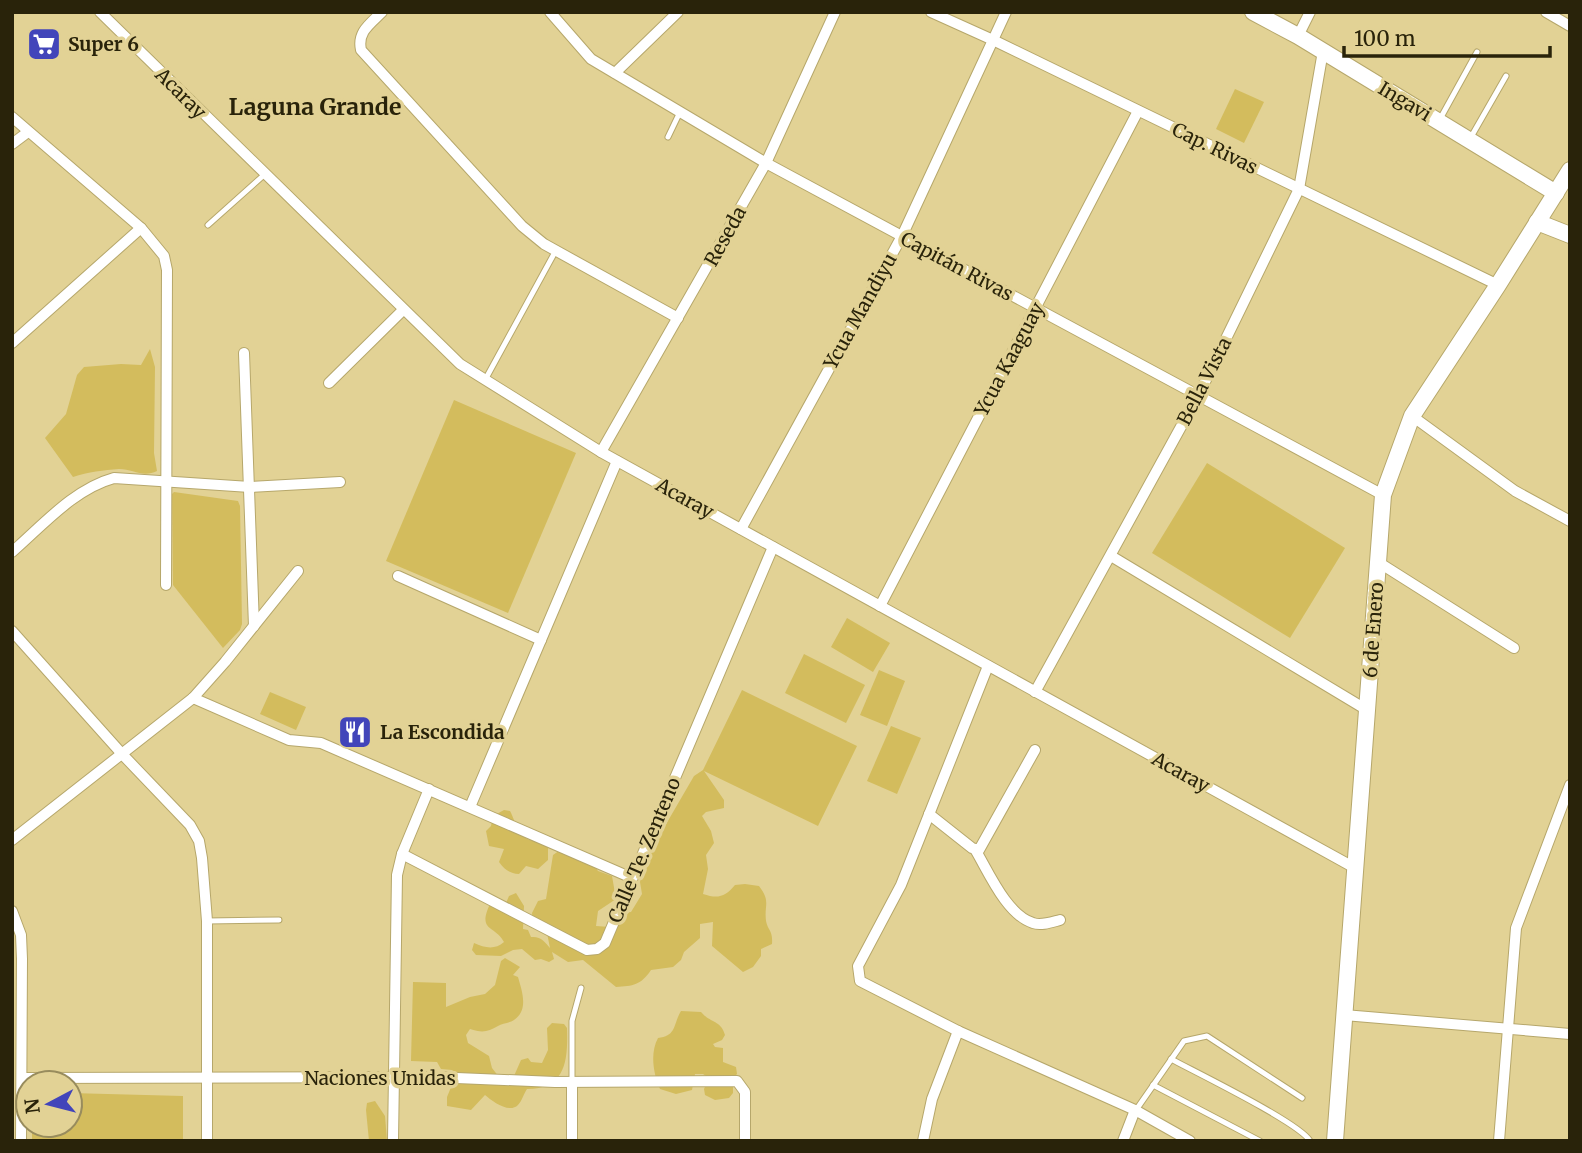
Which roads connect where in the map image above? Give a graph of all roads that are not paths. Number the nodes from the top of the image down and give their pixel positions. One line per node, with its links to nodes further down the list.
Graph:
1 (100, 12): 28 (street, Acaray)
2 (382, 12): 36 (street)
3 (550, 12): 16 (street, Capitán Rivas)
4 (678, 12): 16 (street)
5 (835, 12): 26 (street, Reseda)
6 (931, 12): 13 (street, Cap. Rivas)
7 (1006, 12): 13 (street, Ycua Mandiyu)
8 (1253, 12): 12 (main road, Ingavi)
9 (1309, 12): 12 (street)
10 (1546, 12): 11 (street)
11 (1570, 26)
12 (1298, 36): 14 (main road, Ingavi)
13 (993, 40): 18 (street, Cap. Rivas); 35 (street, Ycua Mandiyu)
14 (1323, 51): 21 (main road, Ingavi); 29 (street, Bella Vista)
15 (1478, 52): 21 (lane)
16 (615, 73): 19 (street, Capitán Rivas)
17 (1506, 76): 24 (lane)
18 (1138, 111): 29 (street, Cap. Rivas); 38 (street, Ycua Kaaguay)
19 (680, 112): 23 (lane); 26 (street, Capitán Rivas)
20 (12, 117): 22 (street)
21 (1439, 122): 24 (main road, Ingavi)
22 (28, 131): 25 (street); 33 (street)
23 (668, 137)
24 (1469, 140): 30 (main road, Ingavi)
25 (12, 144)
26 (766, 163): 35 (street, Capitán Rivas); 40 (street, Reseda)
27 (1570, 170): 30 (main road, 6 de Enero)
28 (264, 175): 32 (lane); 39 (street, Acaray)
29 (1299, 189): 37 (street, Cap. Rivas); 45 (street, Bella Vista)
30 (1556, 193): 31 (main road, 6 de Enero)
31 (1537, 222): 34 (main road); 37 (main road, 6 de Enero)
32 (208, 225)
33 (141, 228): 41 (street); 49 (street)
34 (1570, 235)
35 (902, 236): 38 (street, Capitán Rivas); 54 (street, Ycua Mandiyu)
36 (555, 251): 40 (street); 43 (lane)
37 (1498, 285): 46 (main road, 6 de Enero)
38 (1036, 308): 45 (street, Capitán Rivas); 62 (street, Ycua Kaaguay)
39 (402, 311): 43 (street, Acaray); 44 (street)
40 (678, 318): 47 (street, Reseda)
41 (12, 343)
42 (244, 353): 51 (street)
43 (485, 380): 47 (street, Acaray)
44 (329, 383)
45 (1199, 394): 52 (street, Capitán Rivas); 57 (street, Bella Vista)
46 (1412, 416): 52 (main road, 6 de Enero); 53 (street)
47 (601, 452): 48 (street, Acaray)
48 (617, 461): 54 (street, Acaray); 65 (street)
49 (166, 480): 51 (street); 56 (street); 61 (street)
50 (340, 482): 51 (street)
51 (250, 487): 63 (street)
52 (1383, 495): 58 (main road, 6 de Enero)
53 (1570, 522)
54 (741, 529): 55 (street, Acaray)
55 (773, 547): 62 (street, Acaray); 81 (street, Calle Te. Zenteno)
56 (12, 552)
57 (1111, 556): 68 (street, Bella Vista); 70 (street)
58 (1378, 562): 66 (street); 70 (main road, 6 de Enero)
59 (298, 571): 63 (street)
60 (398, 576): 65 (street)
61 (166, 585)
62 (880, 606): 67 (street, Acaray)
63 (254, 626): 69 (street)
64 (12, 631): 72 (street)
65 (541, 640): 75 (street)
66 (1514, 648)
67 (988, 666): 68 (street, Acaray); 76 (street)
68 (1035, 692): 80 (street, Acaray)
69 (193, 698): 72 (street); 74 (street)
70 (1367, 710): 80 (main road, 6 de Enero)
71 (1035, 750): 78 (street)
72 (122, 754): 77 (street); 85 (street)
73 (1570, 785): 88 (street)
74 (429, 789): 75 (street); 79 (street)
75 (471, 807): 81 (street)
76 (929, 814): 78 (street); 89 (street)
77 (12, 840)
78 (976, 851): 84 (street)
79 (402, 855): 81 (street, Calle Te. Zenteno); 94 (street)
80 (1355, 868): 87 (main road, 6 de Enero)
81 (632, 878)
82 (12, 911): 92 (street)
83 (279, 920): 85 (lane)
84 (1060, 920)
85 (206, 921): 95 (street)
86 (581, 988): 96 (lane)
87 (1344, 1015): 88 (street); 109 (main road, 6 de Enero)
88 (1509, 1028): 90 (street); 110 (street)
89 (958, 1031): 99 (street); 104 (street)
90 (1570, 1034)
91 (1171, 1059): 97 (lane); 98 (lane); 108 (lane)
92 (22, 1069)
93 (84, 1078): 95 (street, Naciones Unidas)
94 (393, 1078): 95 (street, Naciones Unidas); 96 (street, Naciones Unidas); 101 (street)
95 (208, 1079): 100 (street)
96 (572, 1082): 102 (street); 103 (street, Naciones Unidas)
97 (1153, 1085): 99 (lane); 107 (lane)
98 (1302, 1098)
99 (1135, 1110): 105 (street); 106 (street)
100 (207, 1141)
101 (393, 1141)
102 (572, 1141)
103 (745, 1141)
104 (923, 1141)
105 (1123, 1141)
106 (1190, 1141)
107 (1260, 1141)
108 (1310, 1141)
109 (1335, 1141)
110 (1499, 1141)

